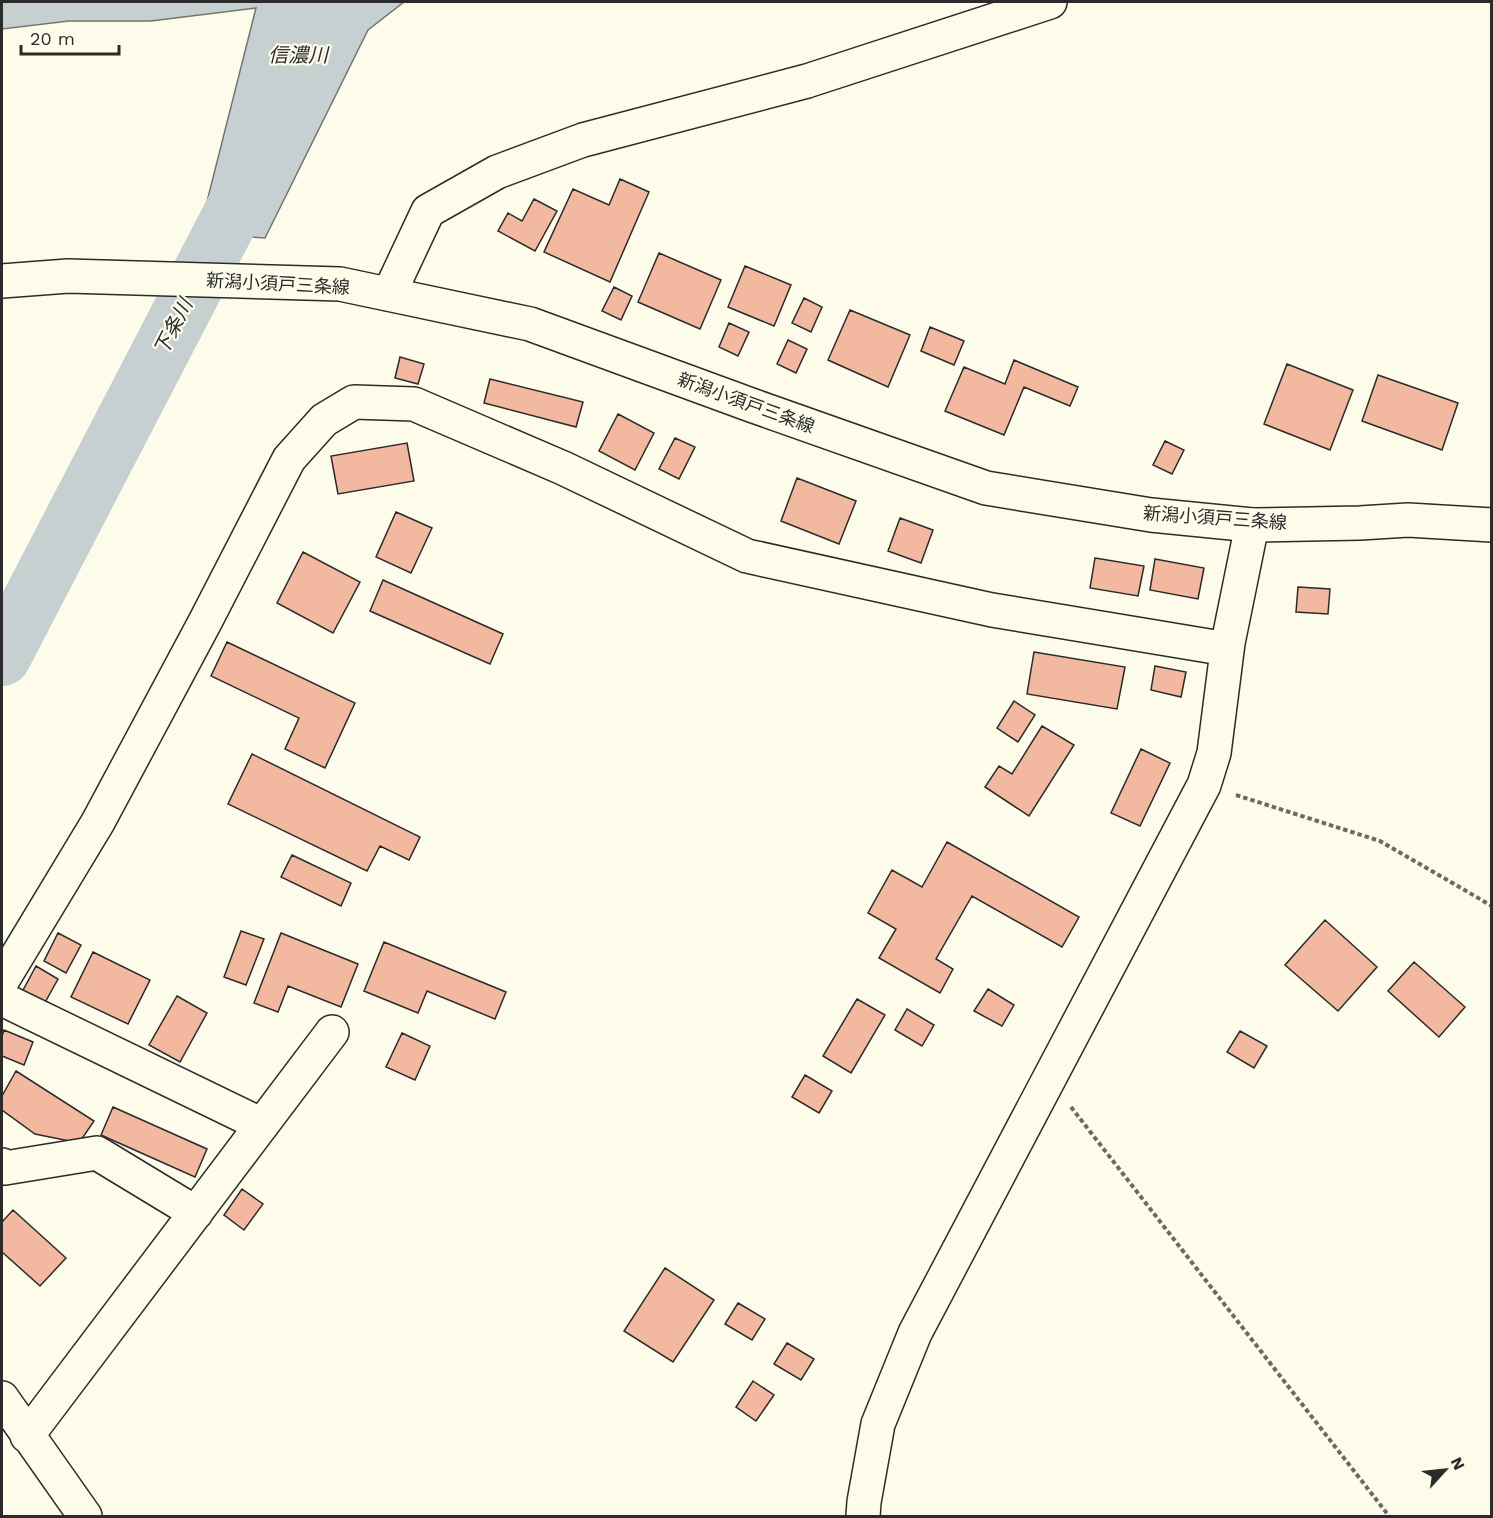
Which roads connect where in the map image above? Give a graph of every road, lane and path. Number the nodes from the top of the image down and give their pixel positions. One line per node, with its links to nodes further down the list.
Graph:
1 (1050, 2): 3 (street)
2 (2, 281): 3 (street, 新潟小須戸三条線)
3 (389, 294): 4 (street, 新潟小須戸三条線)
4 (1252, 525): 5 (street, 新潟小須戸三条線); 6 (street)
5 (1491, 525)
6 (1227, 649): 7 (street); 9 (street)
7 (1203, 785): 8 (path); 12 (street)
8 (1491, 906)
9 (2, 981)
10 (2, 999): 13 (street)
11 (332, 1032): 13 (street)
12 (1048, 1078): 19 (street); 20 (path)
13 (262, 1125): 15 (street)
14 (2, 1165): 15 (street)
15 (196, 1213): 17 (street)
16 (2, 1398): 17 (street)
17 (27, 1436): 18 (street)
18 (85, 1516)
19 (863, 1516)
20 (1389, 1516)

